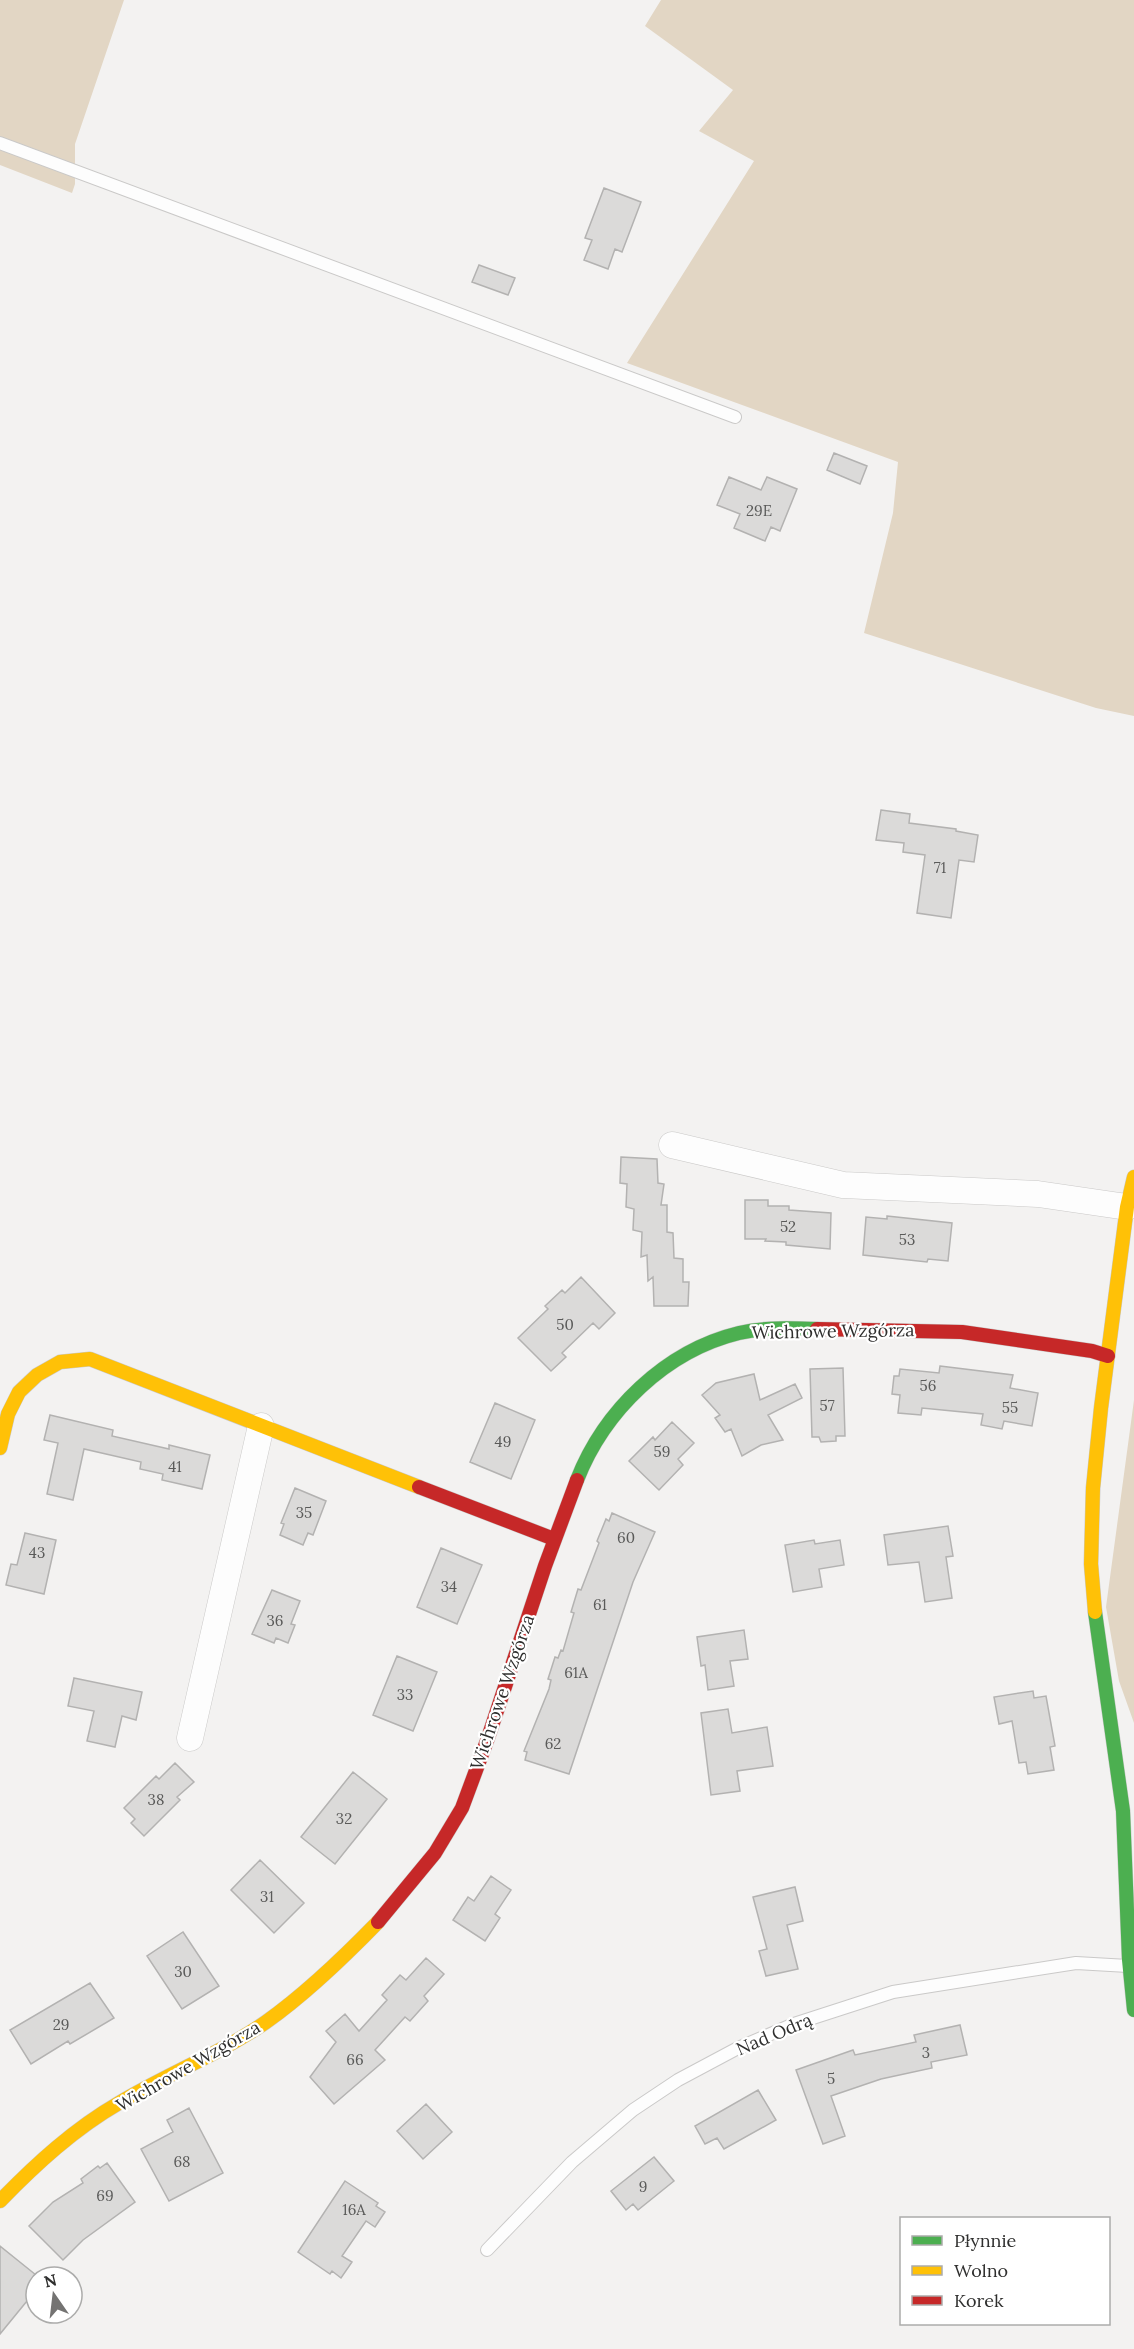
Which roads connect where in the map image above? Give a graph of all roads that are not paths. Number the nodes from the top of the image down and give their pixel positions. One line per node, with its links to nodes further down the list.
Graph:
1 (0, 144): 2 (lane)
2 (735, 417)
3 (672, 1145): 5 (street)
4 (1134, 1177): 5 (street)
5 (1127, 1208): 6 (street)
6 (1108, 1356): 9 (street, Wichrowe Wzgórza); 11 (street)
7 (261, 1426): 8 (street); 9 (street); 10 (street)
8 (0, 1448)
9 (554, 1539): 13 (street, Wichrowe Wzgórza)
10 (190, 1738)
11 (1128, 1966): 12 (street); 14 (lane, Nad Odrą)
12 (1134, 2010)
13 (0, 2200)
14 (487, 2250)

